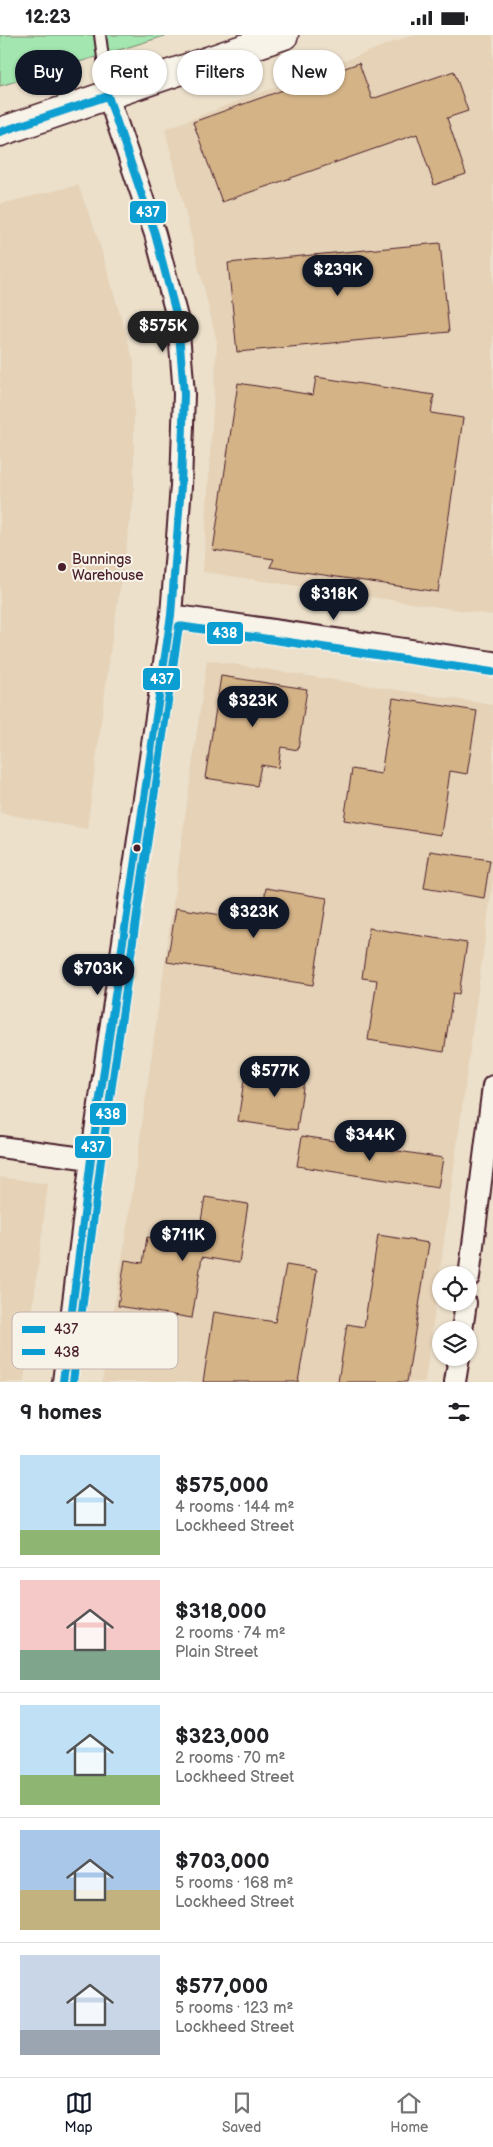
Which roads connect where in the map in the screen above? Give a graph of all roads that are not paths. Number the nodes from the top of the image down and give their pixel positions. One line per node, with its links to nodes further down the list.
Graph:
1 (100, 35): 3 (lane)
2 (284, 35): 3 (main road)
3 (108, 96): 4 (main road); 5 (street)
4 (0, 132)
5 (171, 615): 6 (street); 9 (street)
6 (493, 663)
7 (493, 1086): 10 (street)
8 (0, 1147): 9 (street)
9 (91, 1159): 11 (street)
10 (470, 1266)
11 (72, 1312)
12 (458, 1366): 15 (street)
13 (65, 1369): 14 (street)
14 (63, 1382)
15 (456, 1382)

